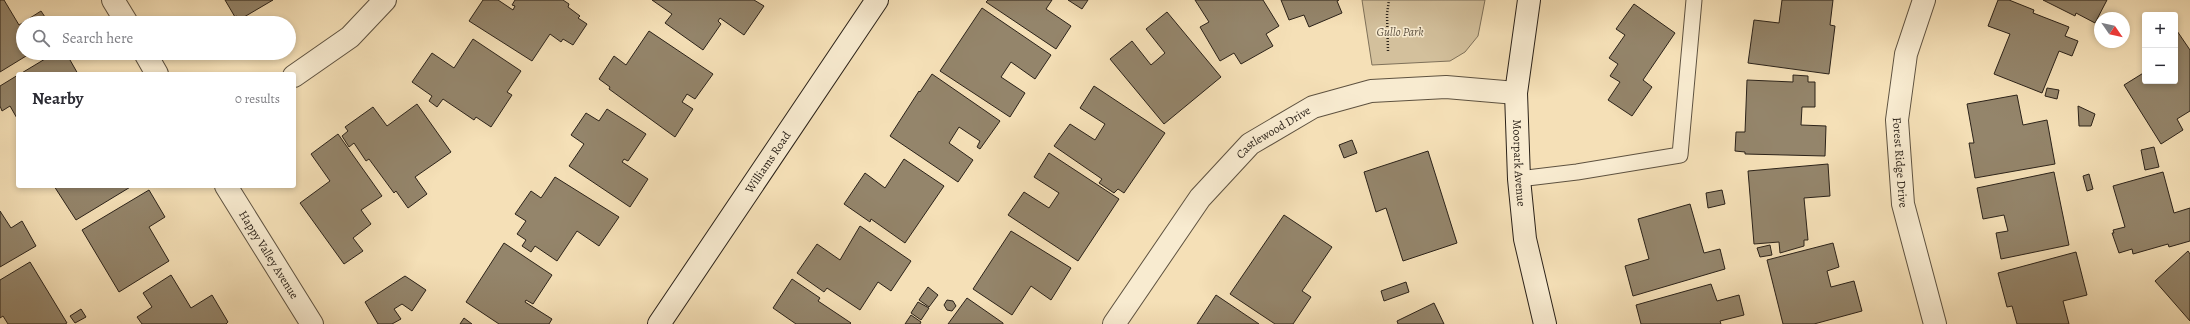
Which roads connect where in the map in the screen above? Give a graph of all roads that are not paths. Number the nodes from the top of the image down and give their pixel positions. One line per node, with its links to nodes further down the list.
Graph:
1 (113, 0): 7 (street)
2 (385, 0): 10 (street)
3 (877, 0): 15 (street, Williams Road)
4 (1529, 0): 11 (street, Moorpark Avenue)
5 (1694, 0): 12 (lane)
6 (1924, 0): 18 (street, Forest Ridge Drive)
7 (123, 16)
8 (149, 60): 9 (street)
9 (156, 72)
10 (296, 75)
11 (1516, 92): 12 (street, Moorpark Avenue); 16 (street, Castlewood Drive)
12 (1519, 179): 17 (street, Moorpark Avenue)
13 (227, 188): 14 (street, Happy Valley Avenue)
14 (312, 324)
15 (659, 324)
16 (1114, 324)
17 (1545, 324)
18 (1936, 324)

